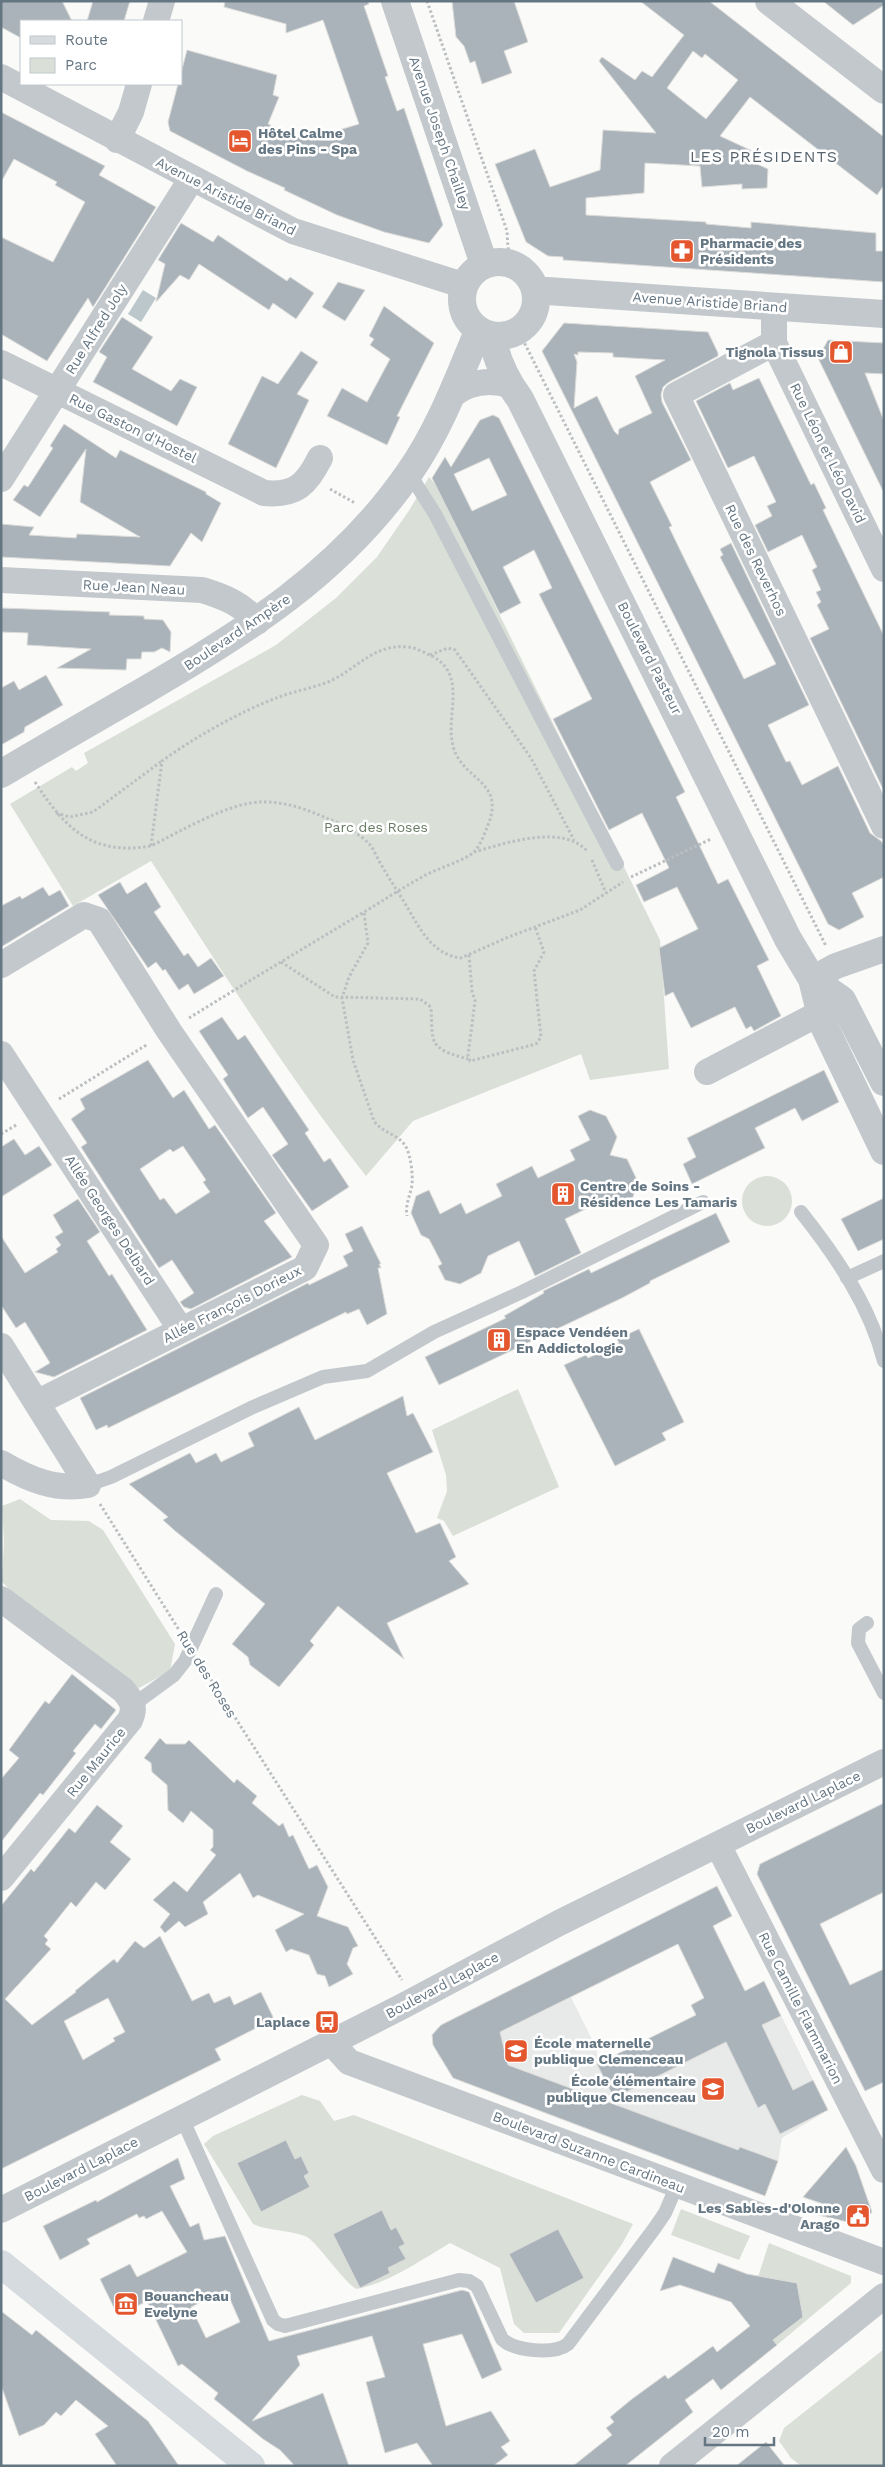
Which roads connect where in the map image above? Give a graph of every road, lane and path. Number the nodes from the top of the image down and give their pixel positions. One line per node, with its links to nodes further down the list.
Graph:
1 (162, 1): 5 (street)
2 (395, 1): 11 (street, Avenue Joseph Chailley)
3 (427, 1): 12 (path)
4 (769, 1): 8 (street)
5 (156, 20)
6 (1, 77): 9 (street, Avenue Aristide Briand)
7 (139, 85): 9 (street)
8 (884, 90)
9 (117, 140): 10 (street, Avenue Aristide Briand)
10 (192, 178): 13 (street, Avenue Aristide Briand); 22 (street, Rue Alfred Joly)
11 (484, 264): 12 (street); 13 (street)
12 (516, 265): 14 (street)
13 (463, 288): 18 (street)
14 (536, 293): 15 (street, Avenue Aristide Briand); 17 (street)
15 (774, 307): 16 (street, Avenue Aristide Briand); 19 (street, Rue Léon et Léo David)
16 (884, 314)
17 (522, 329): 18 (street); 49 (path, Boulevard Pasteur)
18 (487, 334): 21 (street, Boulevard Pasteur); 23 (street, Boulevard Ampère)
19 (774, 343): 27 (street, Rue Léon et Léo David); 35 (street, Rue des Reverhos)
20 (1, 363): 22 (street, Rue Gaston d'Hostel)
21 (510, 385): 23 (street); 36 (street, Boulevard Pasteur)
22 (57, 391): 24 (street, Rue Gaston d'Hostel); 26 (street, Rue Alfred Joly)
23 (451, 396): 25 (street, Boulevard Ampère)
24 (320, 458)
25 (409, 473): 29 (street, Boulevard Ampère); 40 (lane)
26 (1, 479)
27 (884, 569)
28 (1, 580): 29 (street, Rue Jean Neau)
29 (257, 622): 32 (street, Boulevard Ampère)
30 (430, 656): 31 (path); 37 (path); 39 (path)
31 (162, 761): 34 (path); 38 (path)
32 (1, 774)
33 (33, 779): 34 (path)
34 (55, 812): 38 (path)
35 (884, 826)
36 (734, 828): 42 (path); 49 (street, Boulevard Pasteur)
37 (574, 840): 39 (path); 42 (path)
38 (151, 846): 41 (path)
39 (474, 852): 41 (path)
40 (617, 864)
41 (398, 892): 43 (path); 46 (path)
42 (606, 893): 44 (path)
43 (364, 912): 47 (path); 50 (path)
44 (535, 927): 46 (path); 54 (path)
45 (884, 949): 49 (street)
46 (469, 955): 54 (path)
47 (281, 962): 50 (path); 52 (path)
48 (1, 965): 52 (street)
49 (824, 973): 51 (street, Boulevard Pasteur); 56 (street, Boulevard Pasteur)
50 (342, 998): 54 (path); 62 (path)
51 (820, 1012): 55 (street); 59 (street, Boulevard Pasteur)
52 (169, 1030): 57 (path); 65 (street, Allée François Dorieux)
53 (1, 1054): 57 (street, Allée Georges Delbard)
54 (468, 1058)
55 (707, 1072)
56 (884, 1082)
57 (40, 1111): 58 (path); 65 (street, Allée Georges Delbard)
58 (1, 1134)
59 (884, 1150)
60 (703, 1202): 70 (lane)
61 (801, 1212): 64 (lane)
62 (407, 1216)
63 (884, 1261): 64 (lane)
64 (847, 1278): 67 (lane)
65 (181, 1330): 68 (street, Allée François Dorieux)
66 (1, 1346): 68 (street)
67 (884, 1361)
68 (38, 1402): 70 (street)
69 (1, 1463): 70 (street)
70 (88, 1485): 74 (path, Rue des Roses)
71 (216, 1594): 74 (lane)
72 (1, 1599): 76 (street)
73 (867, 1623): 75 (lane)
74 (191, 1648): 76 (lane); 80 (path, Rue des Roses)
75 (884, 1693)
76 (133, 1705): 79 (street, Rue Maurice)
77 (884, 1762): 78 (street, Boulevard Laplace)
78 (718, 1845): 80 (street, Boulevard Laplace); 83 (street, Rue Camille Flammarion)
79 (1, 1878)
80 (415, 2000): 81 (street, Boulevard Laplace)
81 (330, 2041): 82 (street, Boulevard Laplace); 84 (street, Boulevard Suzanne Cardineau)
82 (182, 2118): 84 (lane); 85 (street, Boulevard Laplace)
83 (884, 2170)
84 (677, 2185): 86 (street, Boulevard Suzanne Cardineau)
85 (1, 2210)
86 (884, 2262)
87 (1, 2264): 89 (main road)
88 (884, 2296): 90 (street)
89 (251, 2466)
90 (672, 2466)

